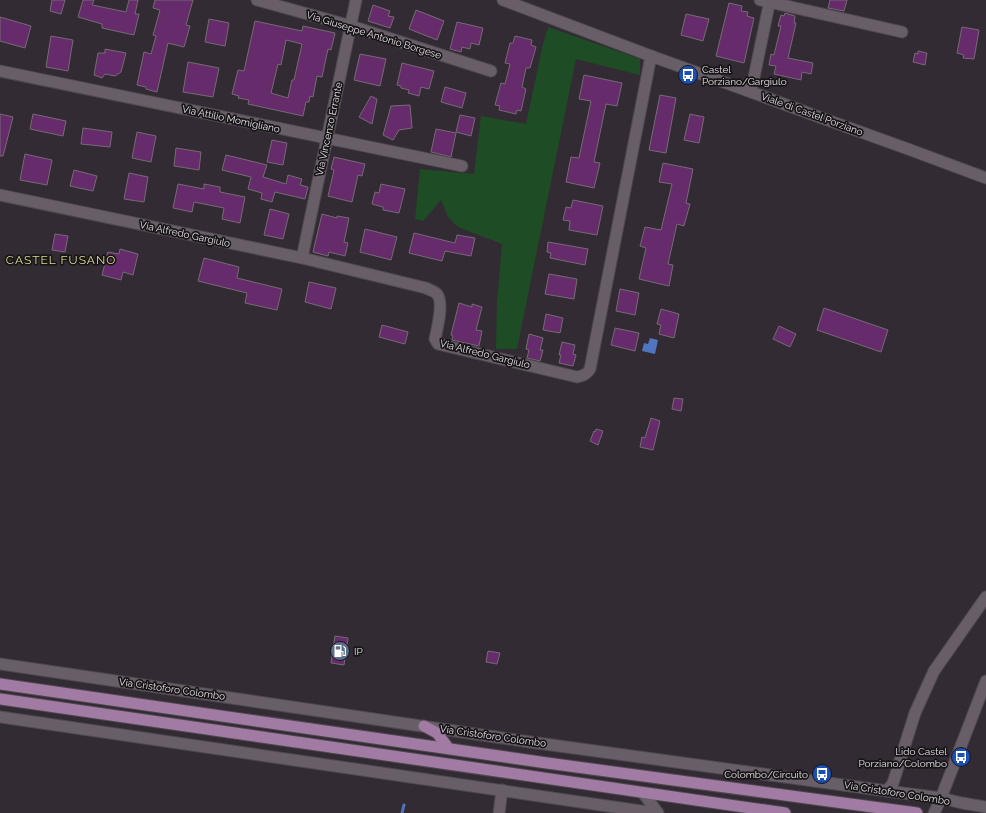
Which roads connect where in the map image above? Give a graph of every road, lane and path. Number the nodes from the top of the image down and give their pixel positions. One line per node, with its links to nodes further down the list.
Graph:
1 (257, 0): 5 (street, Via Giuseppe Antonio Borgese)
2 (356, 0): 5 (street, Via Vincenzo Errante)
3 (503, 0): 7 (street, Viale di Castel Porziano)
4 (767, 1): 6 (street); 10 (street)
5 (351, 26): 8 (street, Via Giuseppe Antonio Borgese); 11 (street, Via Vincenzo Errante)
6 (902, 32)
7 (650, 56): 10 (street, Viale di Castel Porziano); 15 (street, Via Alfredo Gargiulo)
8 (491, 71)
9 (0, 72): 11 (street, Via Attilio Momigliano)
10 (751, 92): 13 (street, Viale di Castel Porziano)
11 (327, 138): 12 (street, Via Attilio Momigliano); 15 (street, Via Vincenzo Errante)
12 (462, 166)
13 (986, 178)
14 (0, 195): 15 (street, Via Alfredo Gargiulo)
15 (302, 258)
16 (986, 597): 25 (street)
17 (0, 664): 22 (street, Via Cristoforo Colombo)
18 (986, 681): 27 (street)
19 (0, 684): 23 (main road, Via Cristoforo Colombo)
20 (0, 700): 26 (main road)
21 (0, 717): 24 (street)
22 (424, 726): 23 (main road); 25 (street, Via Cristoforo Colombo)
23 (448, 748): 33 (main road, Via Cristoforo Colombo)
24 (502, 790): 29 (street); 30 (street)
25 (887, 791): 27 (street, Via Cristoforo Colombo)
26 (643, 793): 31 (street); 32 (main road)
27 (940, 798): 28 (street, Via Cristoforo Colombo); 34 (street)
28 (986, 807)
29 (499, 813)
30 (655, 813)
31 (658, 813)
32 (785, 813)
33 (917, 813)
34 (934, 813)

